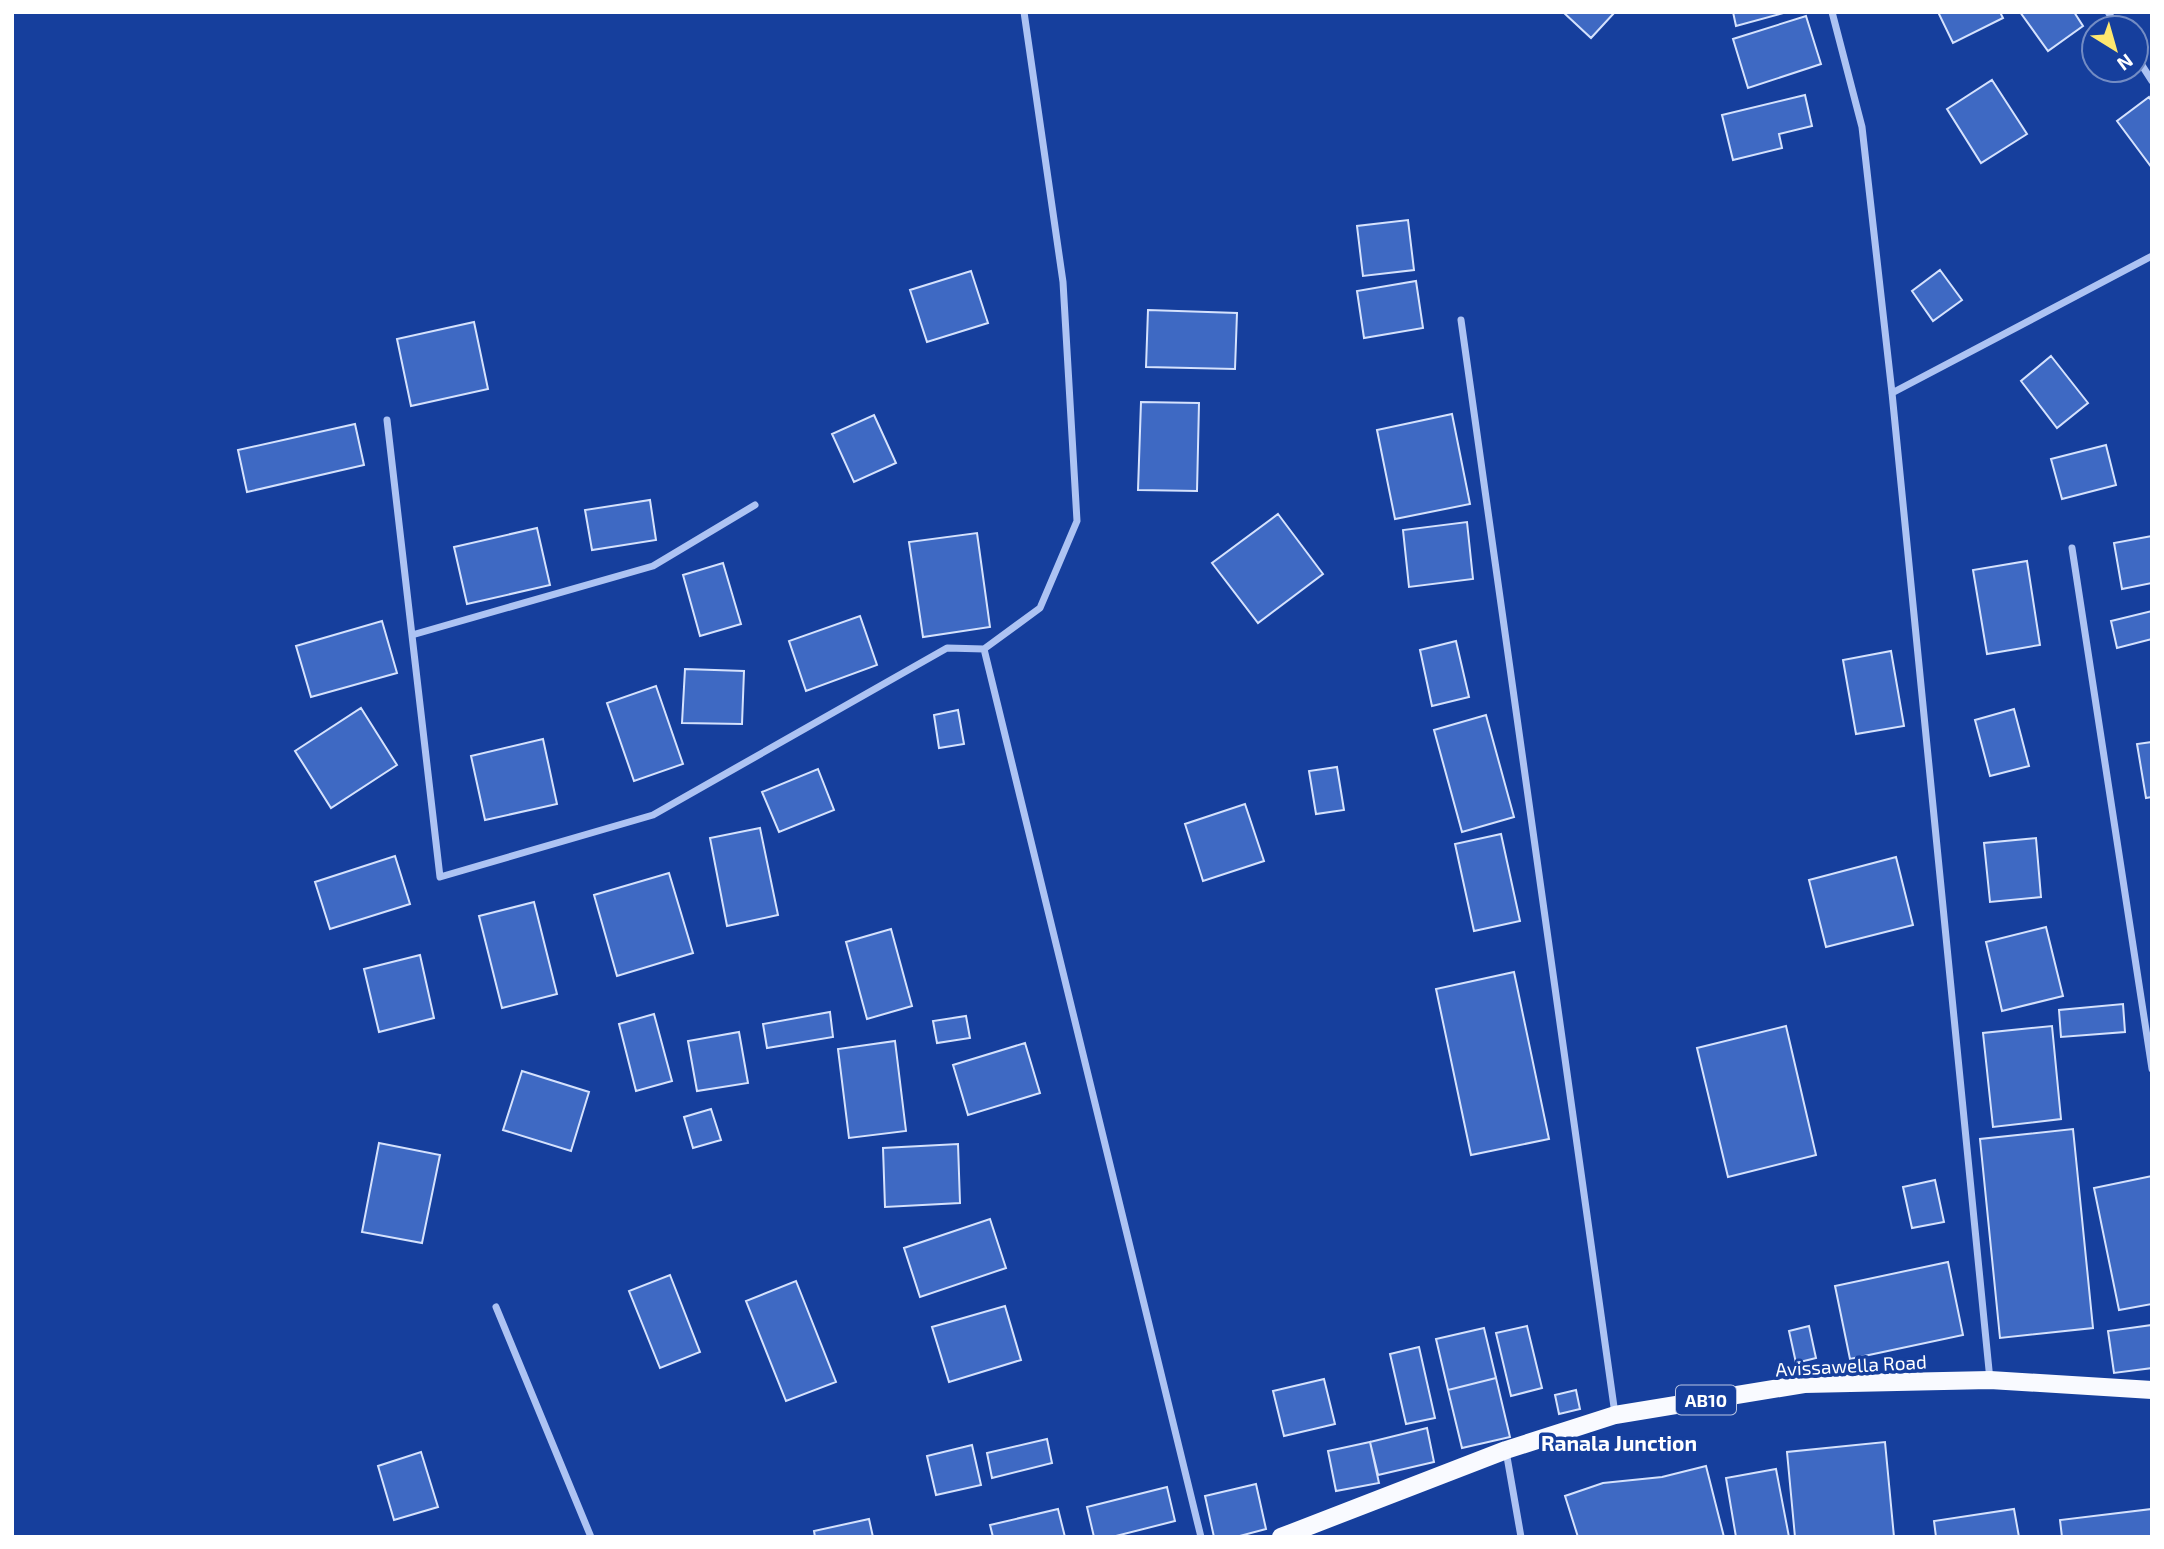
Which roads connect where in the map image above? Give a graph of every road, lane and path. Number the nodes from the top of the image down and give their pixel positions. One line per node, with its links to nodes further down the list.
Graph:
1 (1024, 12): 10 (street)
2 (1832, 12): 5 (street)
3 (2152, 256): 5 (street)
4 (1461, 320): 15 (street)
5 (1892, 393): 13 (street)
6 (387, 420): 9 (street)
7 (755, 505): 9 (street)
8 (2072, 548): 11 (street)
9 (412, 635): 10 (street)
10 (984, 649): 18 (street)
11 (2152, 1069)
12 (496, 1307): 17 (street)
13 (1990, 1380): 14 (main road, Avissawella Road / AB10); 15 (main road, Avissawella Road / AB10)
14 (2152, 1390)
15 (1615, 1415): 16 (main road, Avissawella Road / AB10)
16 (1506, 1450): 19 (main road, Avissawella Road / AB10); 20 (street)
17 (591, 1537)
18 (1201, 1537)
19 (1281, 1537)
20 (1521, 1537)

